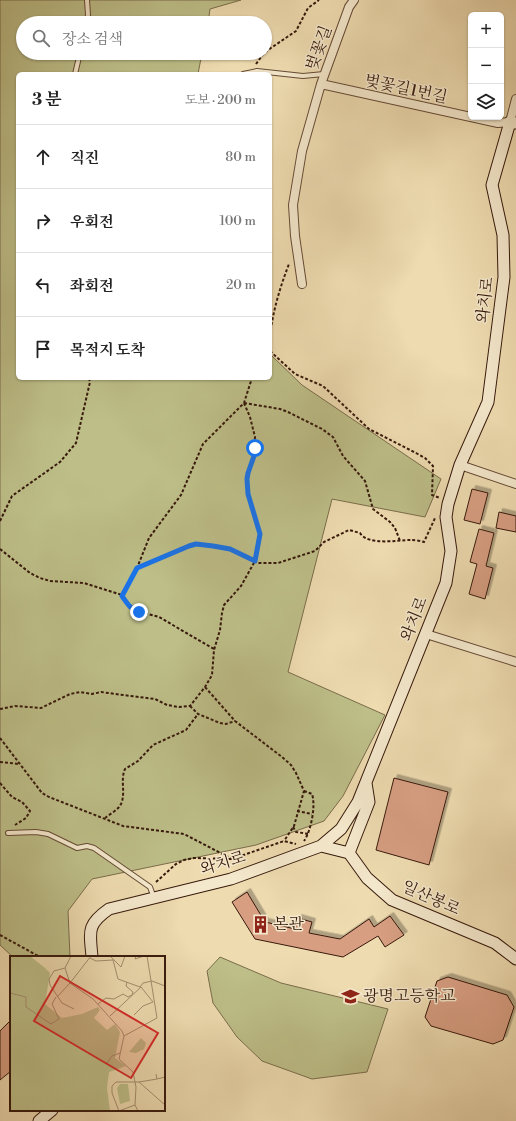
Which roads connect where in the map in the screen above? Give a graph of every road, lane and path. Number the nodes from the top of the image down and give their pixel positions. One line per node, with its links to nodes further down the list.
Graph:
1 (87, 0): 4 (lane)
2 (319, 0): 5 (path)
3 (354, 0): 13 (street, 벚꽃길)
4 (88, 16)
5 (272, 48)
6 (78, 60): 8 (lane)
7 (259, 60): 9 (path)
8 (75, 72)
9 (250, 72)
10 (253, 72): 11 (lane)
11 (266, 72)
12 (272, 73): 13 (lane)
13 (324, 74): 14 (street, 벚꽃길)
14 (321, 84): 16 (street, 벚꽃길1번길); 17 (street, 벚꽃길)
15 (516, 99): 16 (street)
16 (513, 123): 24 (main road, 와치로)
17 (297, 249): 18 (street, 벚꽃길); 19 (path)
18 (302, 284)
19 (272, 322)
20 (272, 354): 26 (path)
21 (90, 380): 28 (path)
22 (251, 380): 23 (path)
23 (244, 402): 29 (path); 31 (path); 32 (path)
24 (460, 465): 25 (street); 26 (main road, 와치로)
25 (516, 484)
26 (449, 500): 27 (main road, 와치로)
27 (446, 517): 29 (path); 34 (main road, 와치로)
28 (0, 521)
29 (400, 541): 31 (path)
30 (0, 550): 33 (path)
31 (255, 561): 32 (path); 35 (path)
32 (137, 568): 33 (path)
33 (122, 596): 35 (path)
34 (426, 634): 36 (street); 46 (main road, 와치로)
35 (214, 650): 37 (path)
36 (516, 662)
37 (205, 687): 38 (path); 41 (path)
38 (190, 706): 39 (path); 40 (path)
39 (0, 709)
40 (198, 714): 41 (path); 50 (path)
41 (235, 721): 47 (path)
42 (0, 738): 44 (path)
43 (0, 762): 44 (path)
44 (20, 764): 50 (path)
45 (0, 783): 52 (path)
46 (366, 783): 55 (main road, 와치로); 56 (main road)
47 (304, 791): 48 (path); 49 (path)
48 (297, 811): 49 (path); 51 (path)
49 (312, 814): 53 (path)
50 (105, 818): 57 (path)
51 (293, 827): 53 (path); 54 (path)
52 (8, 833): 58 (lane)
53 (309, 834): 54 (path)
54 (284, 841): 57 (path)
55 (321, 846): 56 (main road); 59 (main road, 와치로)
56 (349, 853): 63 (main road, 일산봉로)
57 (232, 859): 58 (path)
58 (150, 887): 59 (lane)
59 (154, 898): 62 (main road, 와치로)
60 (0, 935): 61 (path)
61 (38, 956)
62 (92, 956)
63 (516, 959)
64 (51, 1111): 65 (main road)
65 (39, 1121)

